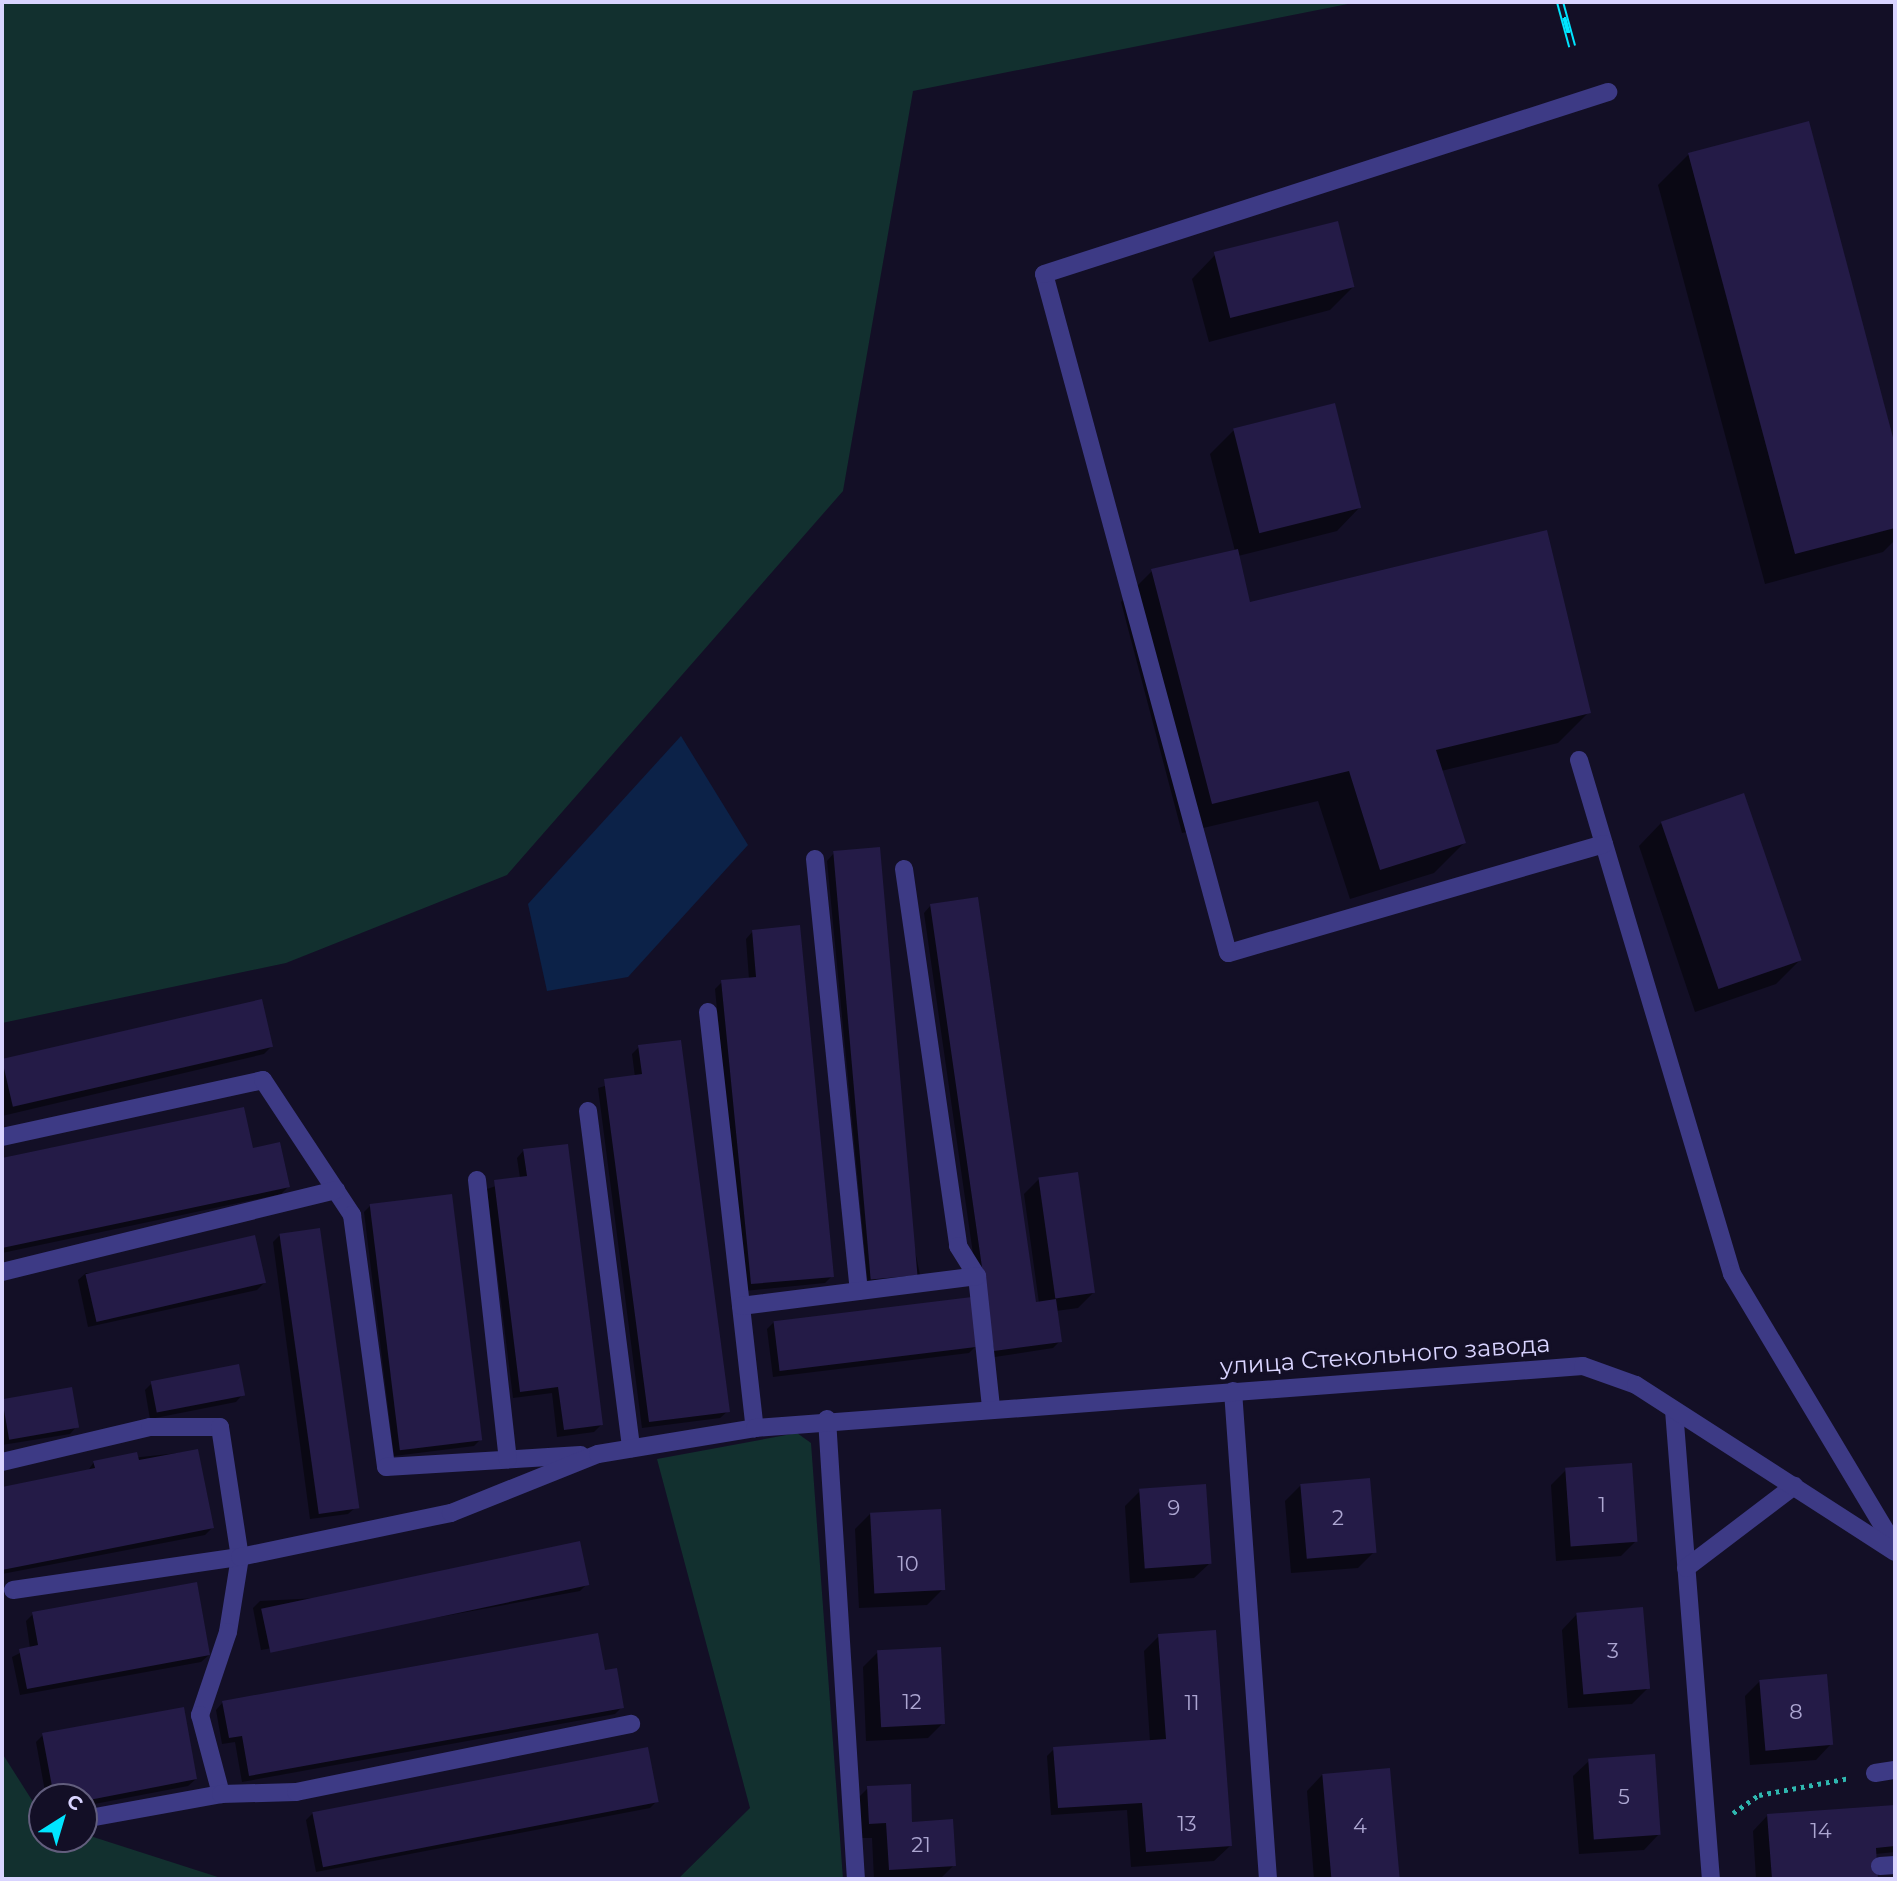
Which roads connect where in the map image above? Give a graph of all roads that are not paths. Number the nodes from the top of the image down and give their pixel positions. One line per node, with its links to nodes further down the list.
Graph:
1 (1608, 92): 3 (street)
2 (1579, 760): 3 (street)
3 (1604, 844): 25 (street)
4 (815, 859): 13 (street)
5 (904, 869): 12 (street)
6 (708, 1012): 14 (street)
7 (588, 1111): 20 (street)
8 (2, 1137): 10 (street)
9 (477, 1180): 22 (street)
10 (336, 1190): 11 (street); 22 (street)
11 (2, 1272)
12 (977, 1276): 13 (street); 16 (street)
13 (859, 1291): 14 (street)
14 (741, 1306): 19 (street)
15 (1233, 1391): 16 (street, улица Стекольного завода); 17 (street, улица Стекольного завода); 36 (street)
16 (991, 1407): 18 (street, улица Стекольного завода)
17 (1674, 1409): 24 (street, улица Стекольного завода); 28 (street)
18 (827, 1419): 19 (street, улица Стекольного завода); 35 (street)
19 (755, 1428): 20 (street, улица Стекольного завода)
20 (631, 1448): 21 (street, улица Стекольного завода)
21 (598, 1454): 22 (street); 27 (street)
22 (508, 1459)
23 (2, 1462): 27 (street)
24 (1794, 1486): 26 (street, улица Стекольного завода); 28 (street)
25 (1895, 1546)
26 (1895, 1552)
27 (240, 1557): 29 (street); 33 (street)
28 (1686, 1568): 37 (street)
29 (13, 1590)
30 (631, 1724): 33 (street)
31 (1895, 1770): 32 (street)
32 (1875, 1773)
33 (221, 1794): 34 (street)
34 (98, 1816)
35 (856, 1879)
36 (1268, 1879)
37 (1711, 1879)

